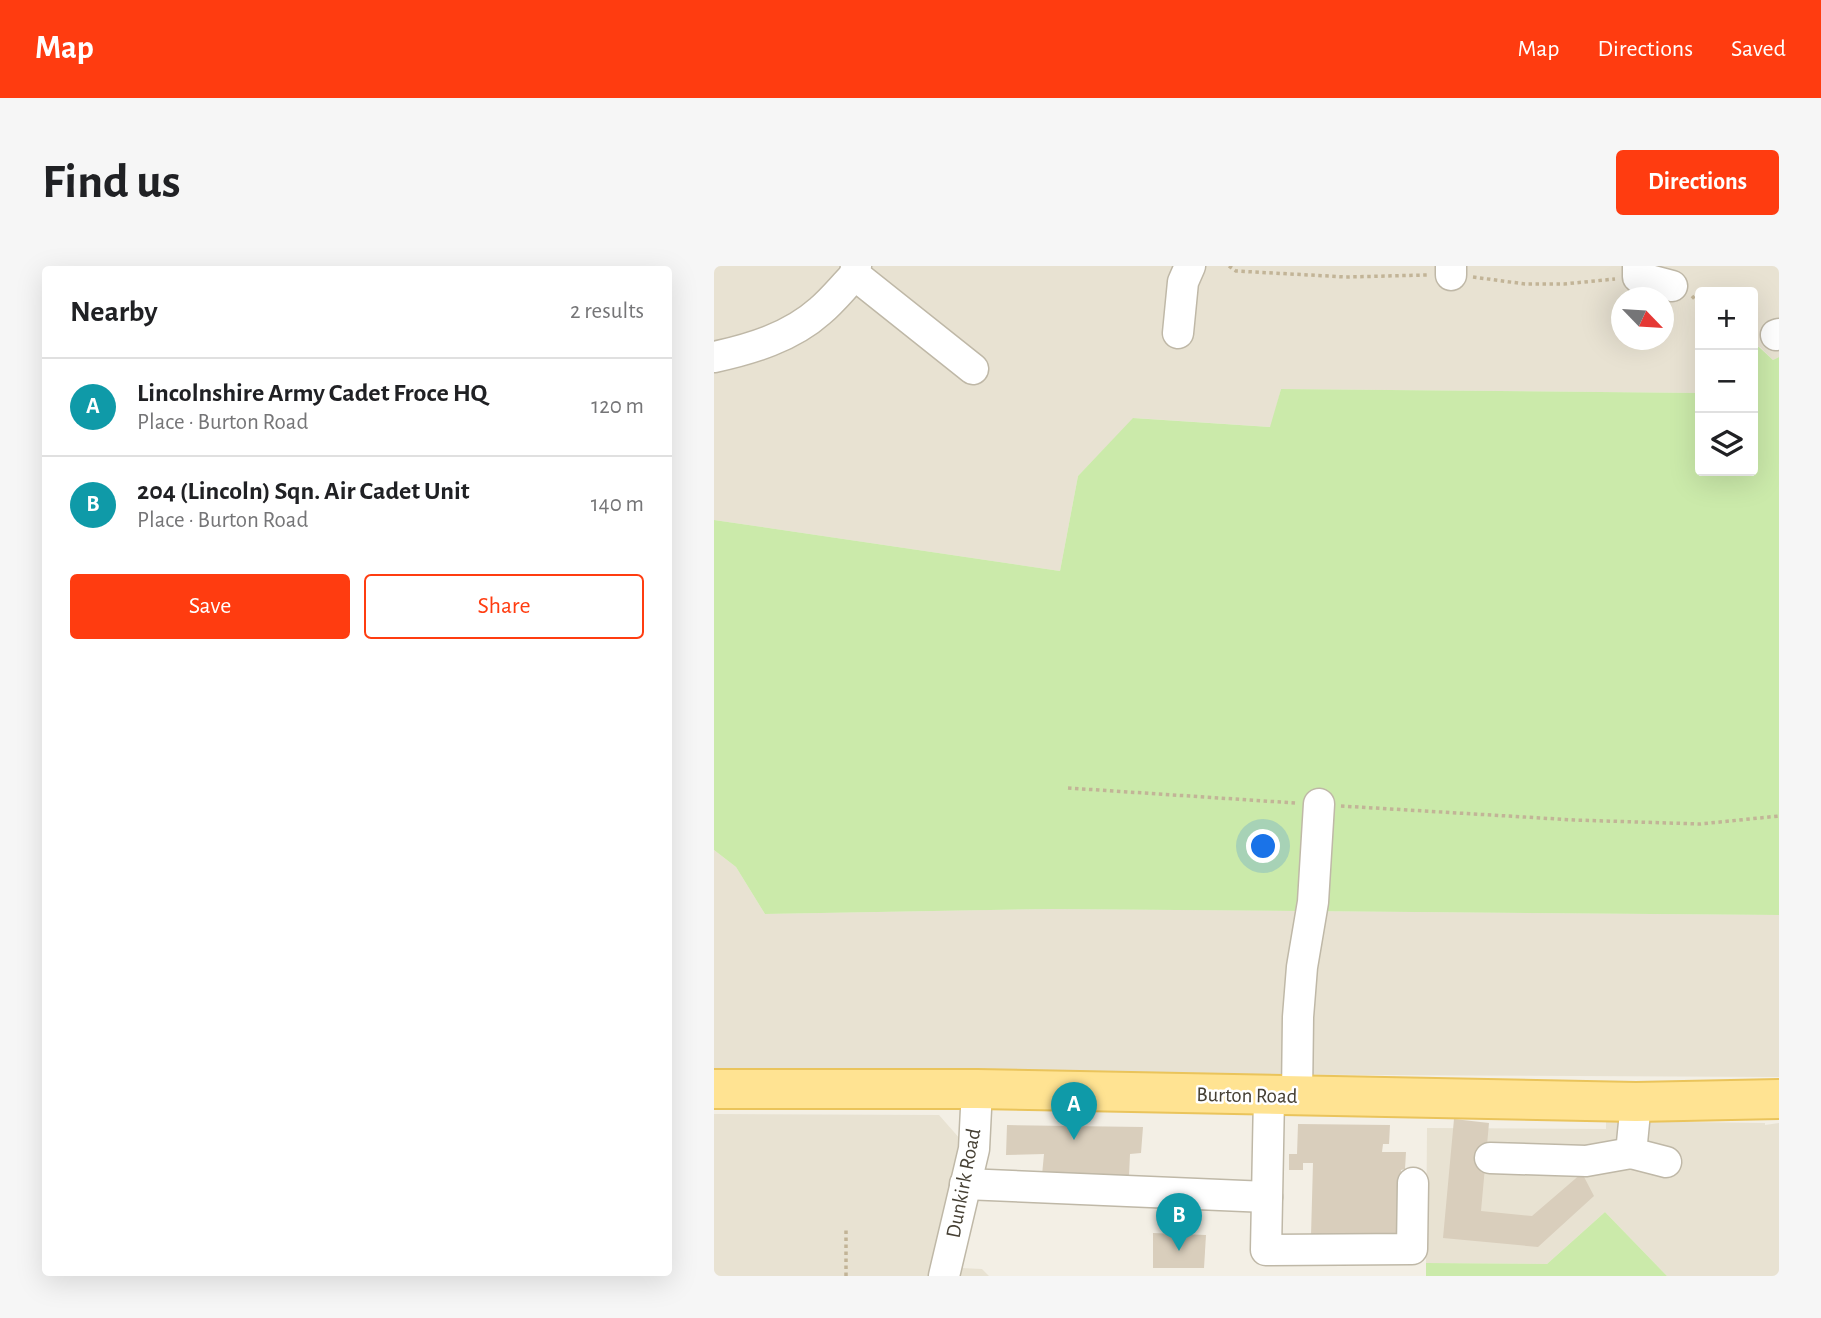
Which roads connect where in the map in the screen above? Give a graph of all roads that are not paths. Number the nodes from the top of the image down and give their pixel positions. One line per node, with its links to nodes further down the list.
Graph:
1 (1190, 266): 5 (street)
2 (1638, 266): 4 (street)
3 (855, 271): 6 (street); 7 (street)
4 (1672, 286)
5 (1178, 333)
6 (714, 356)
7 (973, 369)
8 (1319, 804): 11 (street)
9 (714, 1089): 10 (main road, Burton Road)
10 (977, 1089): 11 (main road, Burton Road); 18 (street, Dunkirk Road)
11 (1283, 1096): 13 (main road, Burton Road); 19 (street)
12 (1779, 1099): 13 (main road, Burton Road)
13 (1636, 1102): 14 (street)
14 (1631, 1153): 15 (street); 16 (street)
15 (1490, 1158)
16 (1666, 1163)
17 (1413, 1183): 19 (street)
18 (965, 1184): 19 (street); 20 (street, Dunkirk Road)
19 (1267, 1197)
20 (944, 1276)

